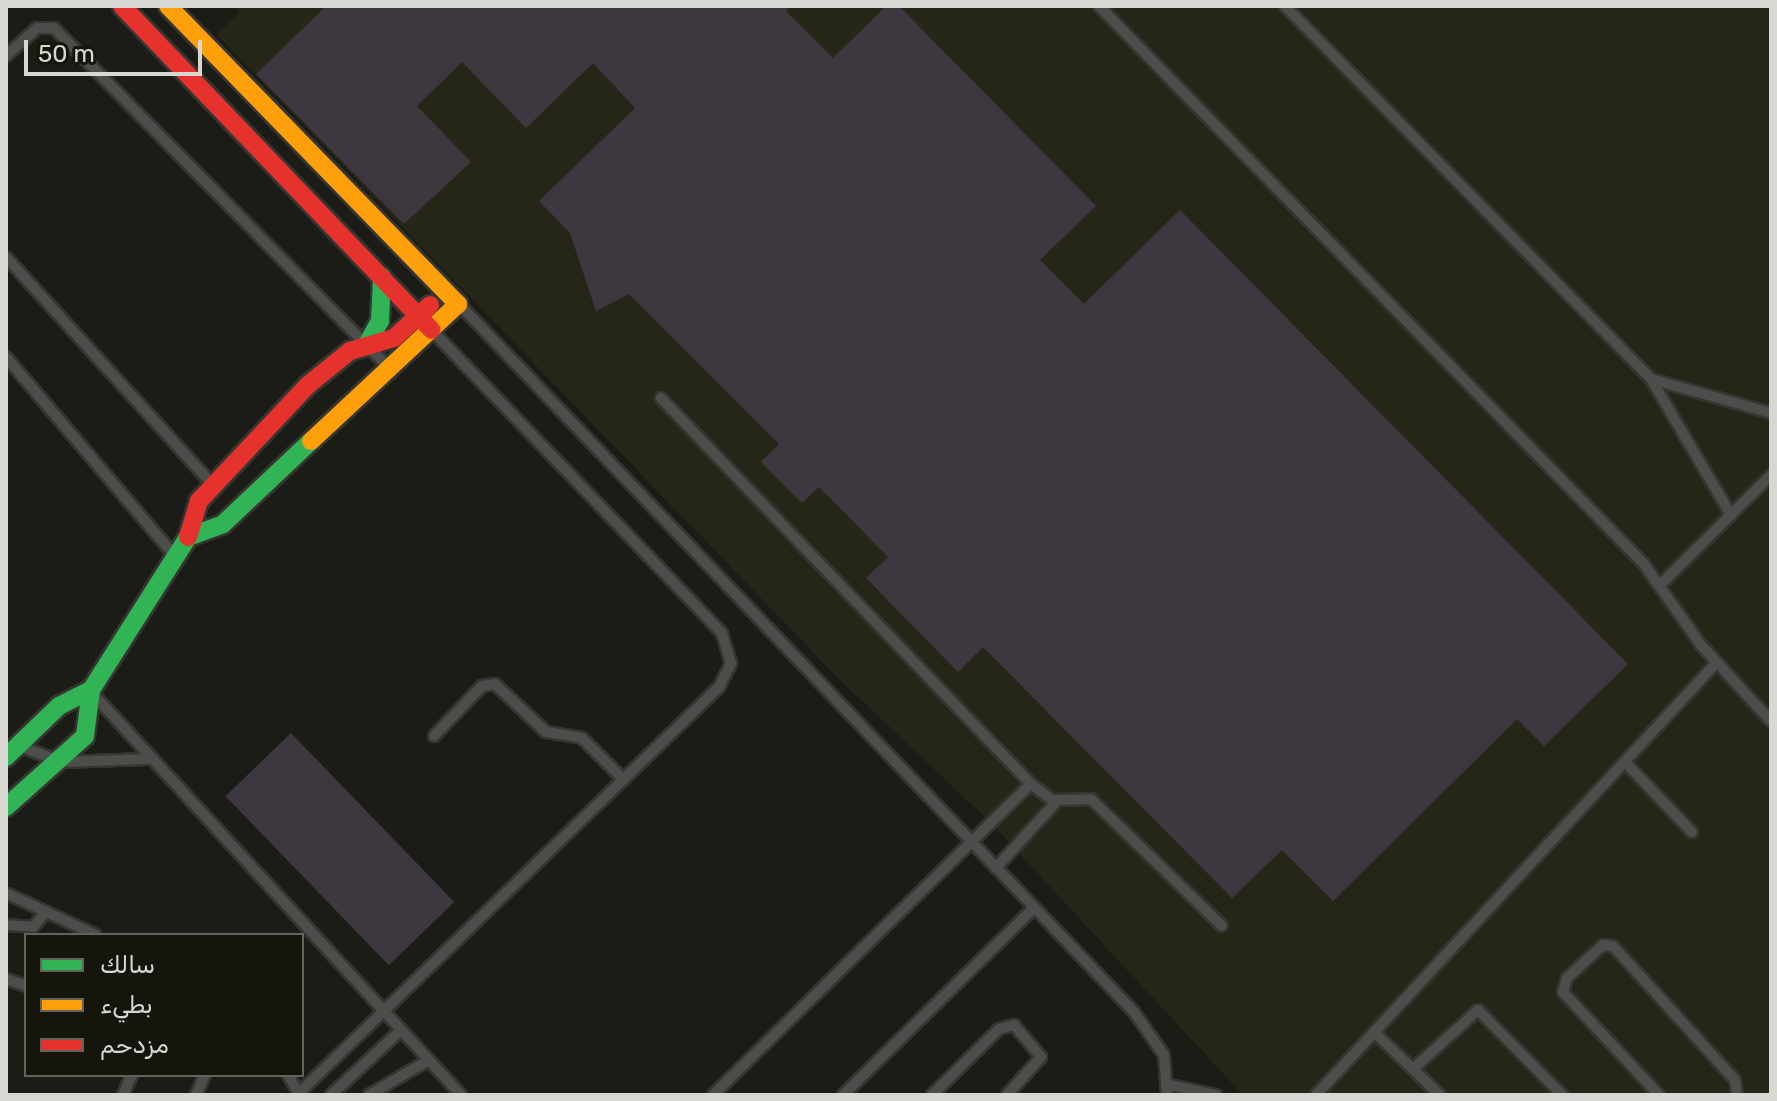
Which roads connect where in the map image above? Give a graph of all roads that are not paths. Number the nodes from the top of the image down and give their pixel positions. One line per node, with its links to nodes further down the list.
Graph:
1 (122, 6): 7 (street)
2 (168, 6): 8 (street)
3 (1099, 6): 22 (lane)
4 (1285, 6): 14 (lane)
5 (6, 56): 11 (lane)
6 (6, 257): 18 (lane)
7 (382, 277): 10 (street); 11 (street)
8 (445, 290): 9 (street); 10 (street)
9 (458, 304): 10 (street); 36 (lane)
10 (426, 323): 11 (street); 13 (street); 31 (lane)
11 (366, 346): 13 (lane); 18 (street)
12 (6, 357): 21 (lane)
13 (392, 371): 20 (street)
14 (1651, 379): 16 (lane); 19 (lane)
15 (661, 398): 32 (lane)
16 (1771, 413)
17 (1771, 475): 19 (lane)
18 (213, 485): 20 (street)
19 (1731, 515): 22 (lane)
20 (188, 537): 21 (street)
21 (173, 554): 24 (street)
22 (1661, 584): 23 (lane)
23 (1716, 663): 25 (lane); 30 (lane)
24 (91, 690): 27 (street); 28 (lane); 29 (street)
25 (1771, 721)
26 (434, 736): 31 (lane)
27 (12, 751): 29 (lane)
28 (148, 759): 29 (lane); 44 (lane)
29 (62, 762): 34 (street)
30 (1625, 762): 35 (lane); 46 (lane)
31 (624, 780): 44 (lane)
32 (1031, 784): 33 (lane); 36 (lane)
33 (1057, 801): 37 (lane); 42 (lane)
34 (6, 807)
35 (1692, 832)
36 (973, 842): 37 (lane); 51 (lane)
37 (996, 868): 39 (lane)
38 (8, 894): 40 (lane)
39 (1034, 908): 49 (lane); 55 (lane)
40 (46, 912): 41 (lane); 43 (lane)
41 (6, 925)
42 (1222, 926)
43 (92, 933)
44 (384, 1012): 45 (lane); 50 (lane)
45 (401, 1030): 47 (lane); 52 (lane)
46 (1374, 1032): 48 (lane); 59 (lane)
47 (429, 1060): 53 (lane); 54 (lane)
48 (1413, 1069): 60 (lane); 61 (lane)
49 (1168, 1090): 58 (lane)
50 (299, 1094)
51 (715, 1094)
52 (331, 1095)
53 (369, 1095)
54 (461, 1095)
55 (843, 1095)
56 (932, 1095): 57 (lane)
57 (1007, 1095)
58 (1216, 1095)
59 (1316, 1095)
60 (1440, 1095)
61 (1562, 1095)
62 (1659, 1095): 63 (lane)
63 (1737, 1095)

